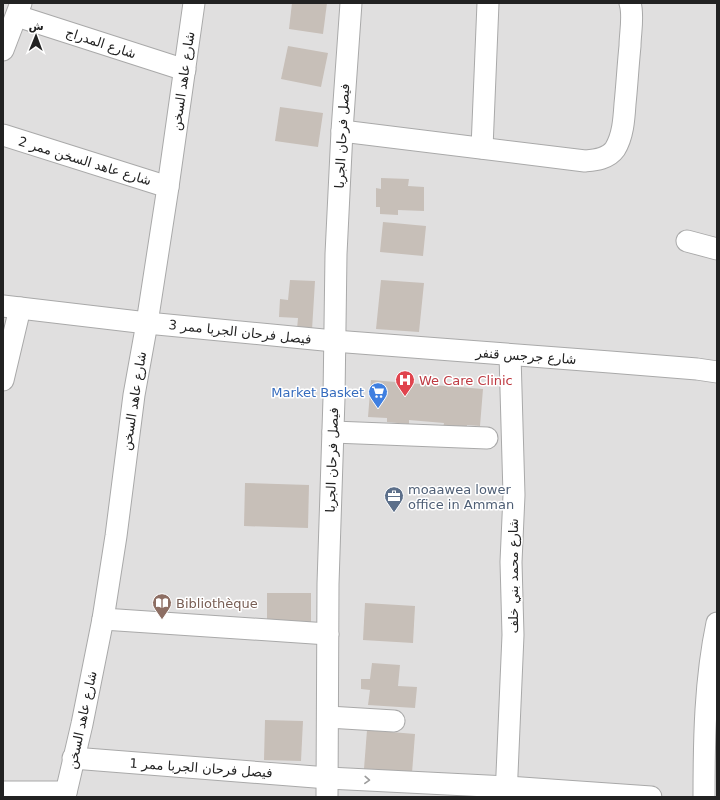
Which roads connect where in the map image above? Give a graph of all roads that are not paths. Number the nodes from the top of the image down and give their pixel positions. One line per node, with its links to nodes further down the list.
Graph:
1 (194, 3): 7 (street, شارع عاهد السخن)
2 (351, 3): 8 (street, فيصل فرحان الجربا)
3 (488, 3): 10 (street)
4 (630, 3): 10 (street)
5 (19, 10): 6 (street); 7 (street, شارع المدراج)
6 (3, 50)
7 (185, 70): 11 (street, شارع عاهد السخن)
8 (342, 131): 10 (street); 16 (street, فيصل فرحان الجربا)
9 (3, 135): 11 (street, شارع عاهد السخن ممر 2)
10 (482, 148)
11 (168, 187): 15 (street, شارع عاهد السخن)
12 (687, 241): 13 (street)
13 (717, 249)
14 (11, 307): 15 (street, فيصل فرحان الجربا ممر 3); 19 (street)
15 (147, 323): 16 (street, فيصل فرحان الجربا ممر 3); 22 (street, شارع عاهد السخن)
16 (334, 342): 17 (street, شارع جرجس قنفر); 20 (street, فيصل فرحان الجربا)
17 (510, 355): 18 (street, شارع جرجس قنفر); 34 (street, شارع محمد بني خلف)
18 (717, 372)
19 (3, 380)
20 (333, 432): 21 (street); 24 (street, فيصل فرحان الجربا)
21 (487, 438)
22 (103, 619): 24 (street); 30 (street, شارع عاهد السخن)
23 (717, 622): 25 (street)
24 (328, 634): 27 (street, فيصل فرحان الجربا)
25 (715, 645): 26 (street)
26 (712, 693): 31 (street)
27 (328, 716): 28 (street); 32 (street, فيصل فرحان الجربا)
28 (394, 721)
29 (717, 743): 31 (street)
30 (73, 758): 32 (street, فيصل فرحان الجربا ممر 1); 35 (street, شارع عاهد السخن)
31 (704, 764): 37 (street)
32 (328, 788): 34 (street, فيصل فرحان الجربا ممر 1, one-way to 34)
33 (3, 792): 35 (street)
34 (507, 792): 36 (street, فيصل فرحان الجربا ممر 1)
35 (66, 795)
36 (651, 797)
37 (704, 797)

